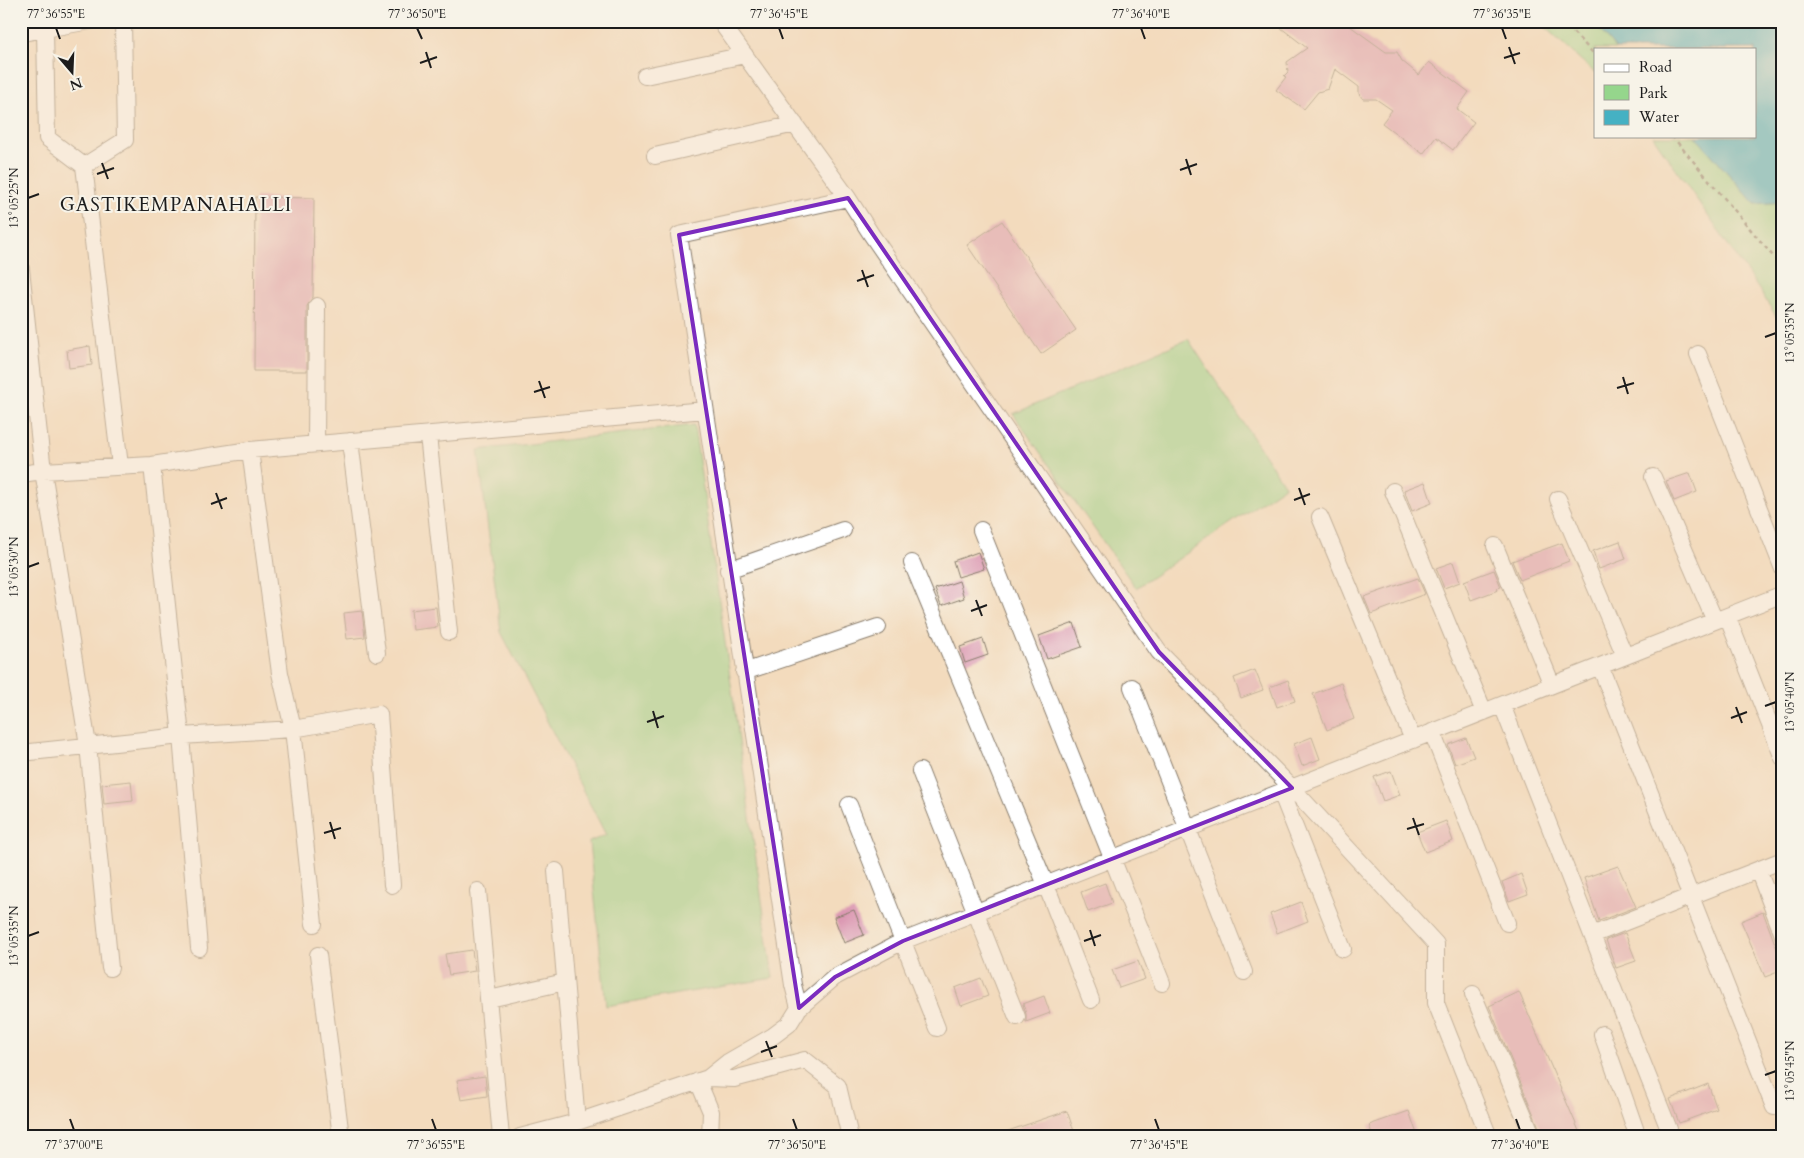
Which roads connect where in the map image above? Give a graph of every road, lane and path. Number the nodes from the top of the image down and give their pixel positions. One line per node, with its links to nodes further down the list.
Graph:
1 (90, 21): 5 (street)
2 (123, 21): 13 (street)
3 (720, 21): 8 (street)
4 (1562, 21): 7 (path)
5 (45, 29): 6 (street); 13 (street)
6 (21, 33)
7 (1594, 54)
8 (745, 55): 9 (street); 10 (street)
9 (645, 76)
10 (796, 124): 12 (street); 14 (street)
11 (1674, 138): 15 (path)
12 (655, 156)
13 (84, 166): 25 (street)
14 (848, 198): 19 (street); 58 (street)
15 (1783, 268)
16 (21, 269): 26 (street)
17 (317, 306): 22 (street)
18 (1698, 354): 36 (street)
19 (705, 410): 20 (street); 37 (street)
20 (428, 435): 21 (street); 41 (street)
21 (350, 441): 22 (street); 42 (street)
22 (316, 444): 23 (street)
23 (250, 450): 24 (street); 50 (street)
24 (152, 465): 25 (street); 52 (street)
25 (120, 466): 26 (street)
26 (43, 471): 27 (street); 54 (street)
27 (21, 474)
28 (1653, 477): 39 (street)
29 (1393, 491): 49 (street)
30 (1558, 499): 43 (street)
31 (1320, 517): 53 (street)
32 (844, 530): 37 (street)
33 (981, 530): 61 (street)
34 (1495, 546): 46 (street)
35 (912, 563): 66 (street)
36 (1783, 569)
37 (728, 570): 45 (street)
38 (1783, 594): 39 (street)
39 (1721, 619): 43 (street); 56 (street)
40 (878, 627): 45 (street)
41 (449, 632)
42 (377, 653)
43 (1625, 656): 44 (street)
44 (1600, 666): 46 (street); 68 (street)
45 (744, 672): 85 (street)
46 (1552, 685): 48 (street)
47 (1132, 687): 60 (street)
48 (1502, 705): 49 (street); 72 (street)
49 (1484, 712): 51 (street)
50 (293, 729): 52 (street); 65 (street); 71 (street)
51 (1432, 732): 53 (street); 70 (street)
52 (181, 736): 54 (street); 75 (street)
53 (1413, 740): 58 (street)
54 (88, 746): 55 (street); 78 (street)
55 (21, 753)
56 (1783, 758)
57 (920, 771): 69 (street)
58 (1286, 790): 60 (street); 76 (street); 98 (street)
59 (849, 805): 74 (street)
60 (1188, 829): 61 (street); 79 (street)
61 (1113, 858): 66 (street); 81 (street)
62 (1783, 860): 63 (street)
63 (1758, 870): 68 (street); 73 (street)
64 (556, 871): 80 (street)
65 (392, 885)
66 (1046, 885): 69 (street); 84 (street)
67 (478, 891): 83 (street)
68 (1690, 896): 72 (street); 90 (street)
69 (975, 912): 74 (street); 86 (street)
70 (1507, 923)
71 (314, 924)
72 (1592, 935): 92 (street)
73 (1783, 935)
74 (903, 941): 85 (street); 87 (street)
75 (198, 948)
76 (1343, 949)
77 (318, 956): 93 (street)
78 (110, 968)
79 (1244, 972)
80 (565, 982): 83 (street); 91 (street)
81 (1162, 983)
82 (1473, 994): 99 (street)
83 (488, 999): 94 (street)
84 (1091, 1000)
85 (799, 1008): 89 (street)
86 (1017, 1017)
87 (937, 1028)
88 (1602, 1034): 100 (street)
89 (703, 1079): 91 (street); 96 (street); 97 (street)
90 (1774, 1107)
91 (577, 1122): 95 (street)
92 (1670, 1132)
93 (341, 1137)
94 (501, 1137)
95 (520, 1137)
96 (710, 1137)
97 (850, 1137)
98 (1489, 1137)
99 (1533, 1137)
100 (1638, 1137)

